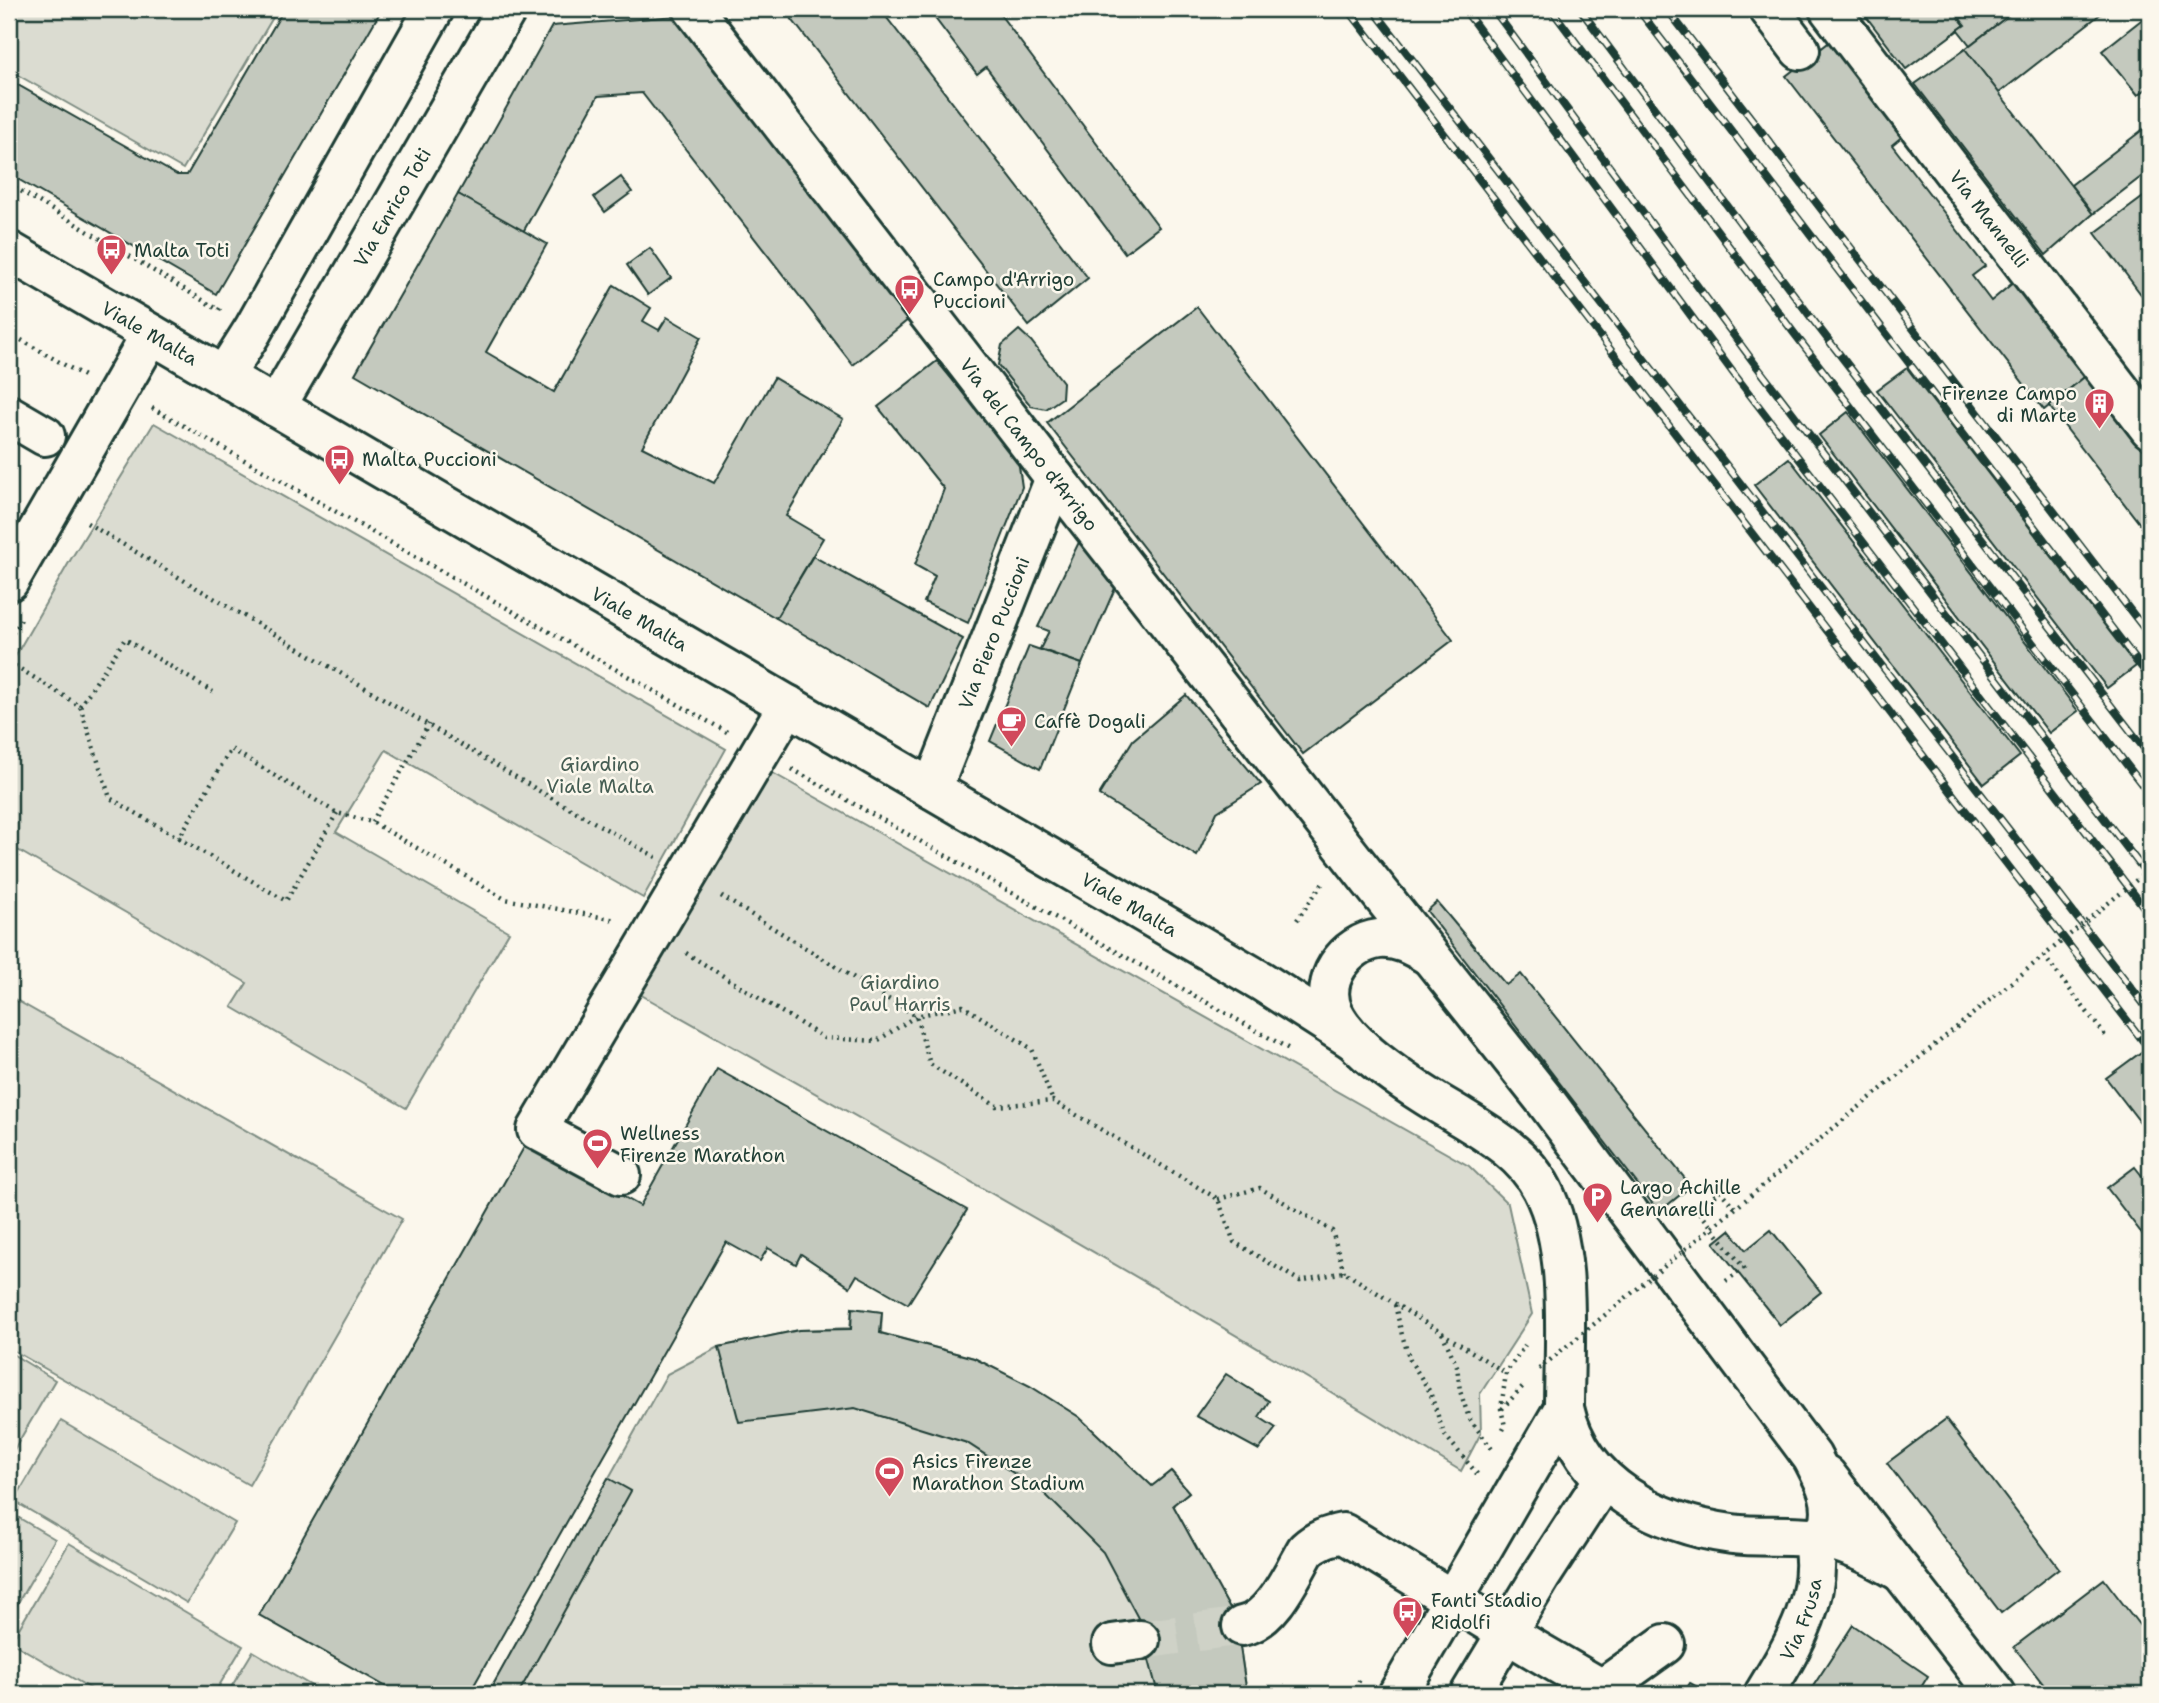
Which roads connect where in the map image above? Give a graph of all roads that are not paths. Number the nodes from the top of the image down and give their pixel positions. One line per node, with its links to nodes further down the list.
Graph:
1 (434, 9): 9 (street)
2 (507, 9): 10 (street, Via Enrico Toti)
3 (692, 9): 14 (street, Via del Campo d'Arrigo)
4 (1769, 9): 6 (street)
5 (1829, 9): 12 (street, Via Mannelli)
6 (1800, 50)
7 (9, 251): 8 (street, Viale Malta)
8 (151, 334): 9 (street, Viale Malta); 15 (street)
9 (224, 376): 10 (street, Viale Malta)
10 (276, 407): 16 (street, Viale Malta)
11 (9, 415): 13 (street)
12 (2150, 429)
13 (45, 436)
14 (1055, 478): 17 (street, Via Piero Puccioni); 18 (street, Via del Campo d'Arrigo)
15 (9, 581)
16 (788, 705): 17 (street, Viale Malta); 23 (street)
17 (932, 789): 21 (street, Viale Malta)
18 (1368, 878): 19 (street, Via del Campo d'Arrigo); 20 (street)
19 (1428, 955): 20 (street); 25 (street)
20 (1343, 958): 21 (street, Viale Malta); 22 (street)
21 (1270, 986): 22 (street, Viale Malta)
22 (1353, 1040): 24 (street)
23 (621, 1175)
24 (1564, 1408): 26 (street); 29 (street)
25 (1812, 1457): 27 (street); 28 (street)
26 (1604, 1479): 27 (street); 31 (street)
27 (1812, 1538): 28 (street); 35 (street, Via Frusa)
28 (1901, 1572): 36 (street)
29 (1453, 1600): 30 (street); 31 (street); 33 (street)
30 (1242, 1626)
31 (1506, 1633): 32 (street); 34 (street)
32 (1665, 1644)
33 (1398, 1694)
34 (1470, 1694)
35 (1764, 1694)
36 (1996, 1694)

